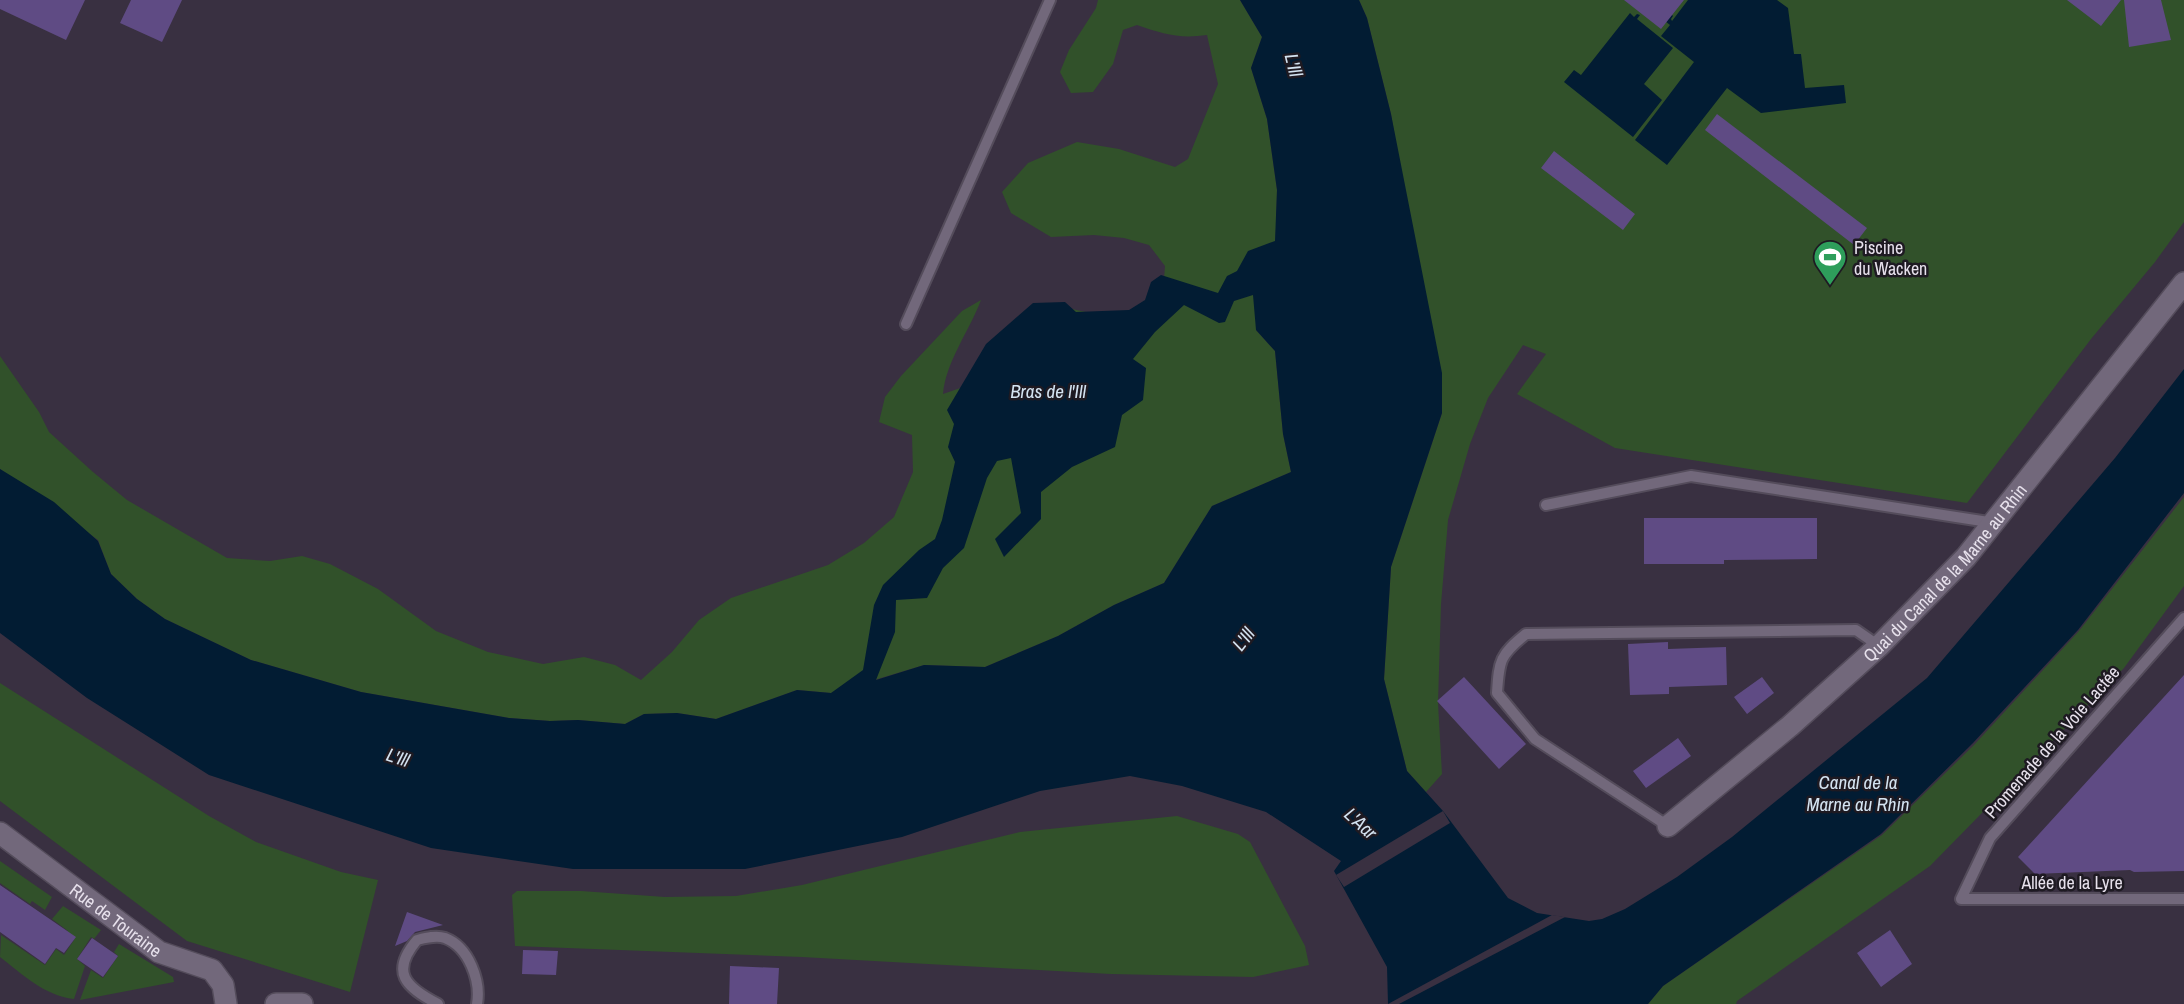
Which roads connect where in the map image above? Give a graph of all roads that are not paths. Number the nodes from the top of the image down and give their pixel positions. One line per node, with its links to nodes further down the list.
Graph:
1 (1050, 0): 3 (lane)
2 (2184, 283): 5 (street, Quai du Canal de la Marne au Rhin)
3 (906, 324)
4 (1546, 505): 5 (lane)
5 (1995, 523): 7 (street, Quai du Canal de la Marne au Rhin)
6 (2184, 618): 10 (lane, Promenade de la Voie Lactée)
7 (1879, 646): 8 (street, Quai du Canal de la Marne au Rhin); 8 (lane)
8 (1668, 826)
9 (0, 833): 12 (street, Rue de Touraine)
10 (1961, 899): 11 (lane, Allée de la Lyre)
11 (2184, 900)
12 (226, 1004)
13 (276, 1004): 14 (street)
14 (302, 1004)
15 (438, 1004): 16 (lane)
16 (477, 1004)

